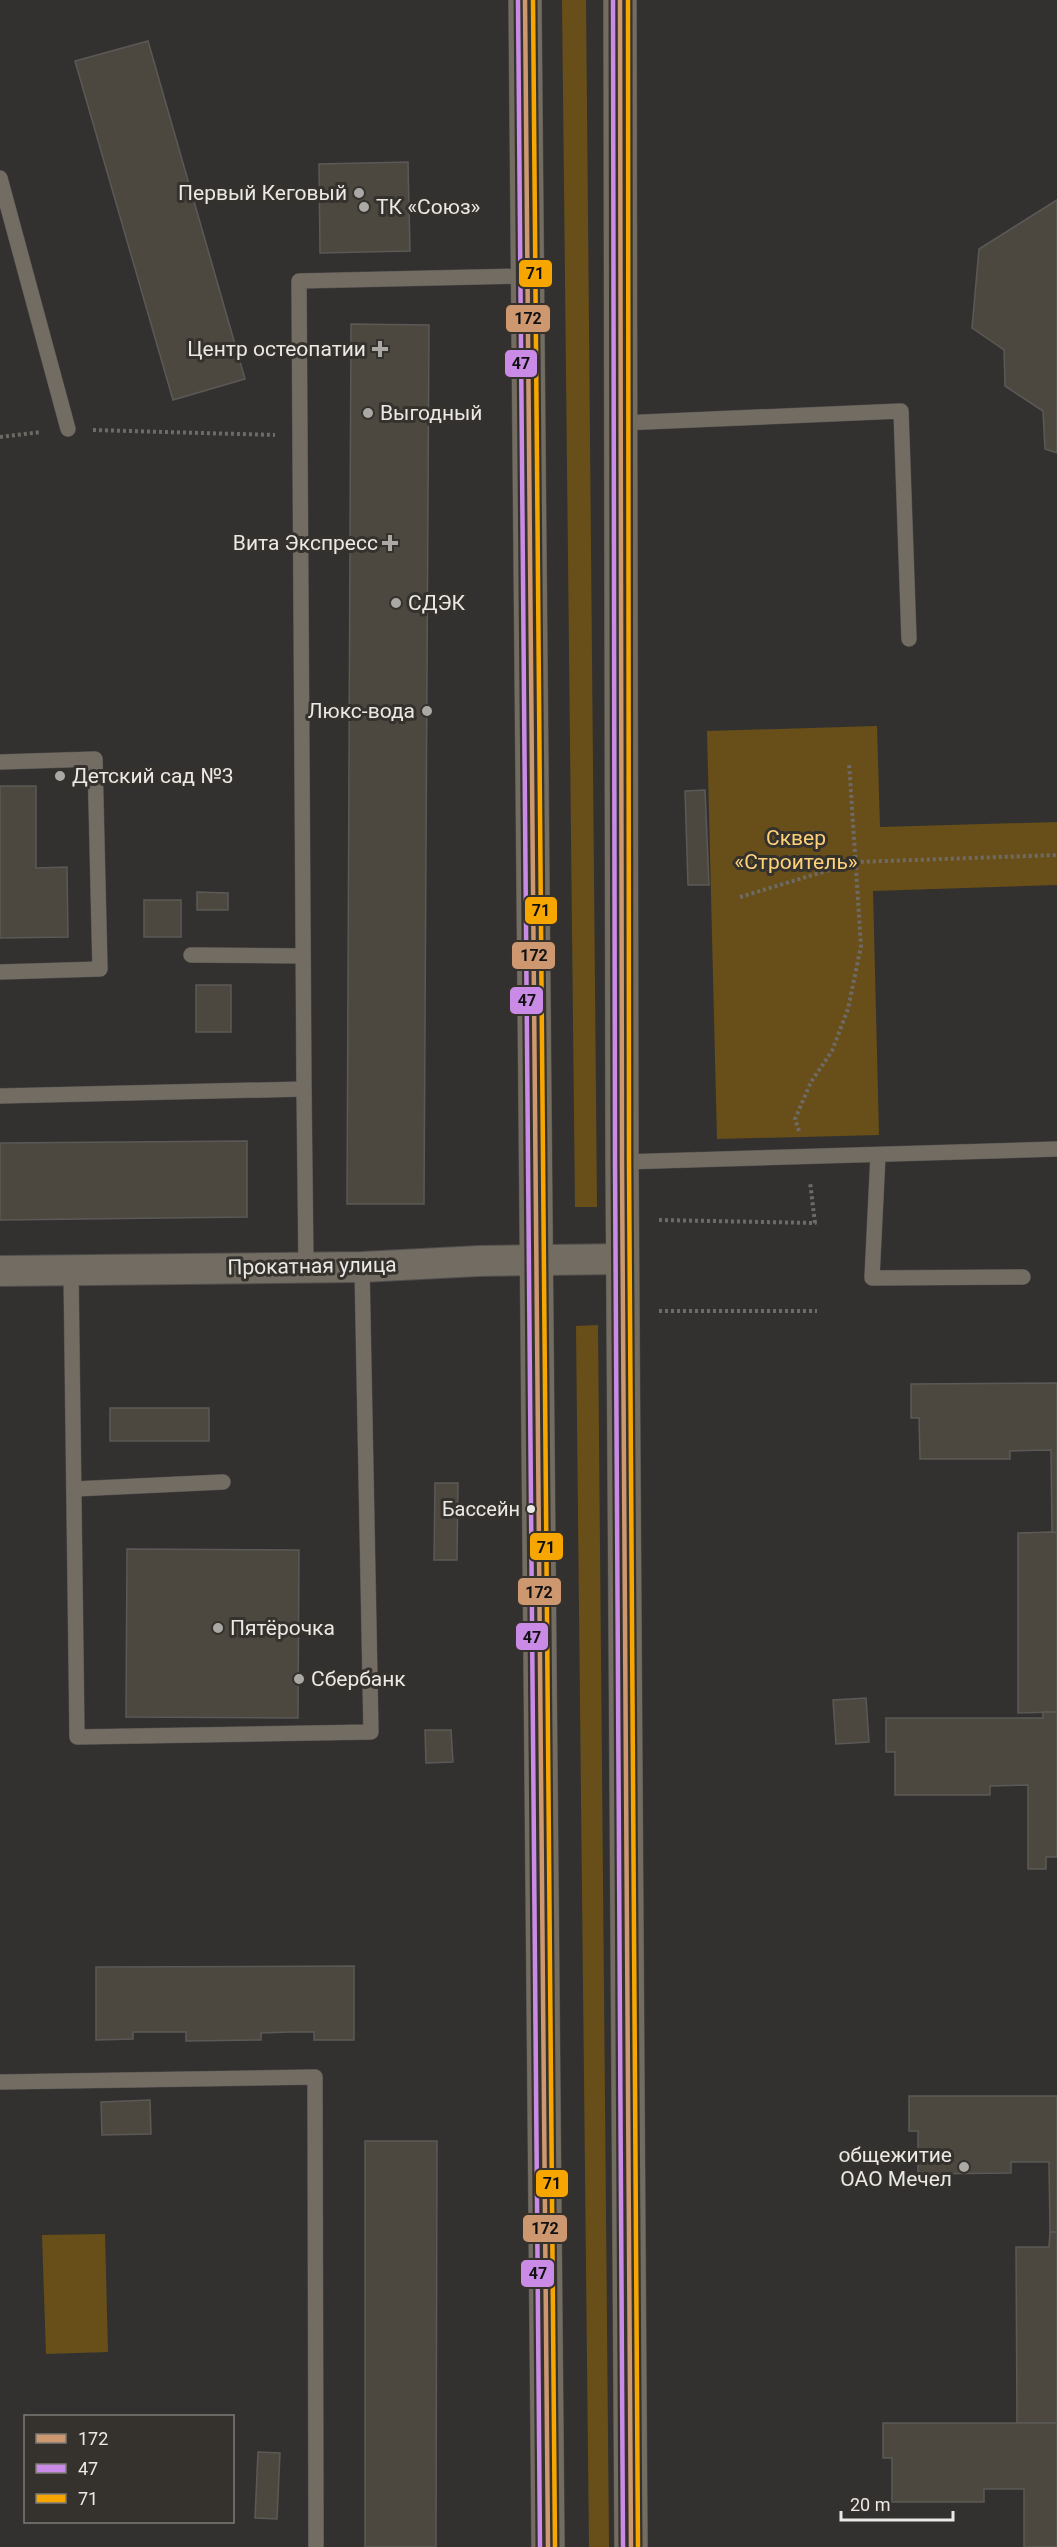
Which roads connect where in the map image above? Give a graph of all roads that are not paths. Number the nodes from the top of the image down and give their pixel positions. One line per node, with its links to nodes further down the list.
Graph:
1 (525, 0): 4 (main road)
2 (620, 0): 5 (main road)
3 (0, 178): 6 (lane)
4 (526, 276): 10 (lane); 18 (main road)
5 (621, 423): 7 (lane); 16 (main road)
6 (68, 429)
7 (909, 639)
8 (0, 762): 11 (lane)
9 (191, 955): 10 (lane)
10 (303, 956): 12 (lane)
11 (0, 972)
12 (304, 1089): 13 (lane); 19 (lane)
13 (0, 1096)
14 (1057, 1149): 15 (lane)
15 (878, 1155): 16 (lane); 23 (lane)
16 (622, 1162): 17 (main road)
17 (623, 1259): 18 (street, Прокатная улица); 29 (main road)
18 (535, 1260): 20 (street, Прокатная улица); 28 (main road)
19 (306, 1266): 20 (street, Прокатная улица); 21 (street, Прокатная улица)
20 (362, 1267): 25 (lane)
21 (71, 1270): 22 (street, Прокатная улица); 25 (lane)
22 (0, 1271)
23 (1023, 1277)
24 (223, 1482): 25 (lane)
25 (74, 1489)
26 (0, 2082): 27 (lane)
27 (316, 2547)
28 (548, 2547)
29 (631, 2547)

